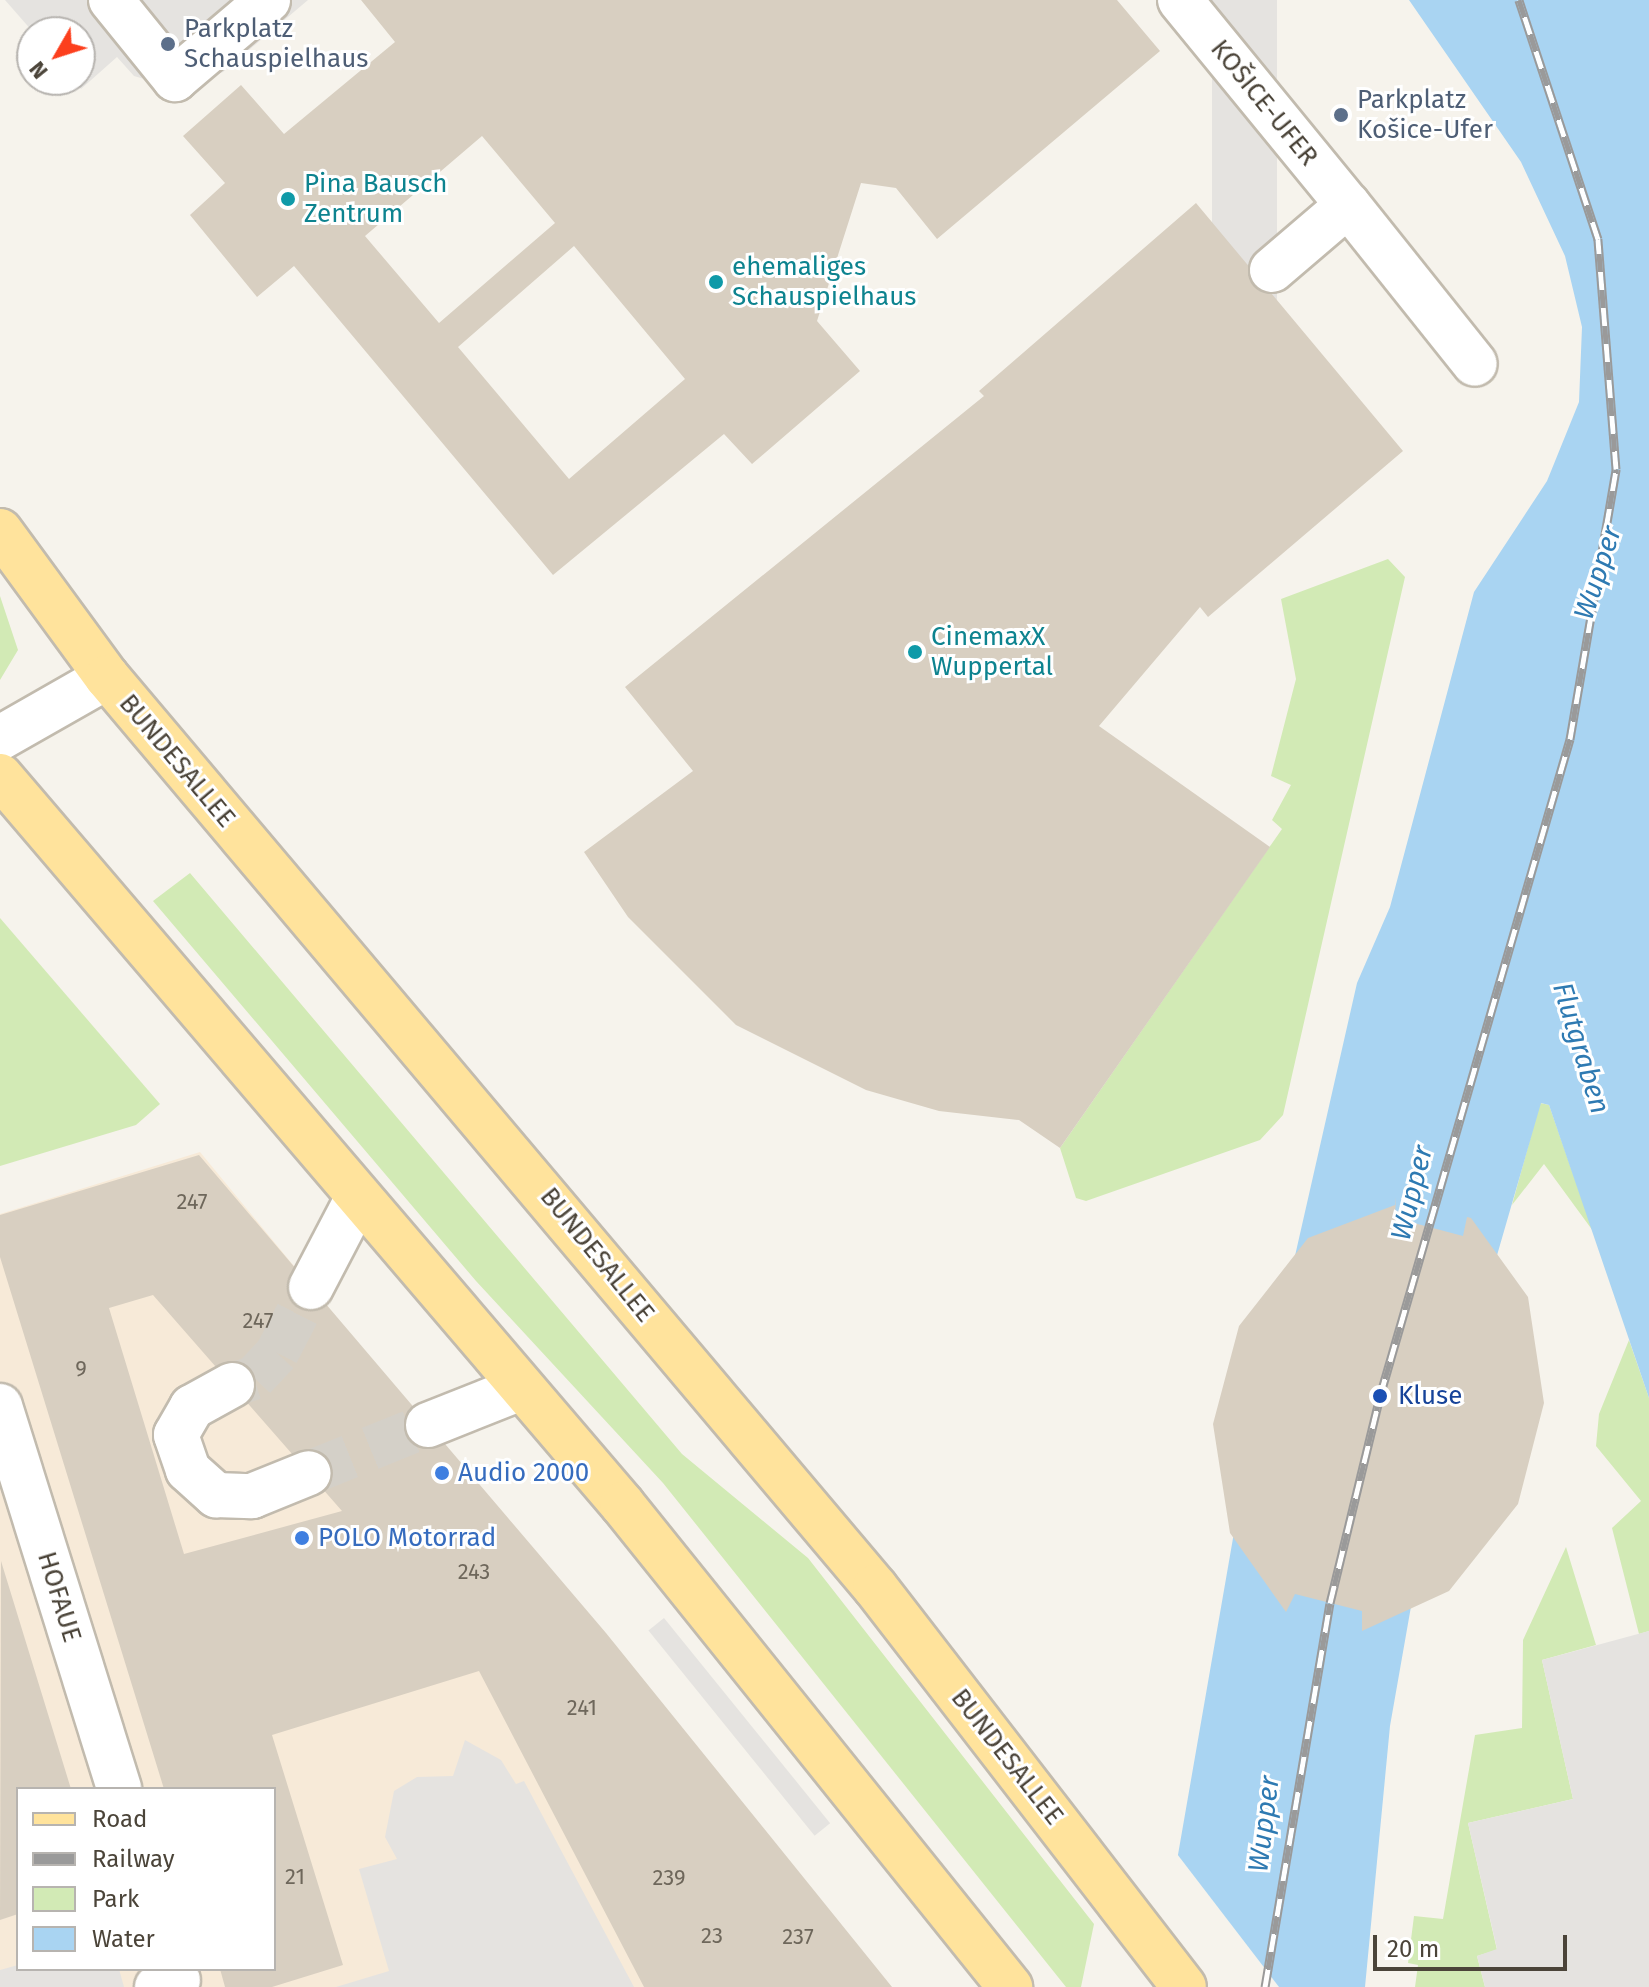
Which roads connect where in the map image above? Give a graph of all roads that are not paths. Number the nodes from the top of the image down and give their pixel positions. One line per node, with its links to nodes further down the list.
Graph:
1 (111, 0): 2 (street)
2 (268, 0)
3 (1180, 0): 4 (street, KOŠICE-UFER)
4 (1348, 205): 5 (street); 6 (street, KOŠICE-UFER)
5 (1272, 270)
6 (1475, 364)
7 (0, 531): 8 (main road, BUNDESALLEE)
8 (107, 677): 9 (street); 20 (main road, BUNDESALLEE)
9 (0, 738)
10 (0, 776): 11 (main road)
11 (358, 1197): 12 (street); 14 (main road)
12 (311, 1287)
13 (232, 1385): 17 (street)
14 (521, 1388): 16 (street); 19 (main road)
15 (0, 1406): 18 (street, HOFAUE)
16 (428, 1425)
17 (309, 1473)
18 (118, 1787)
19 (1010, 1987)
20 (1184, 1987)

